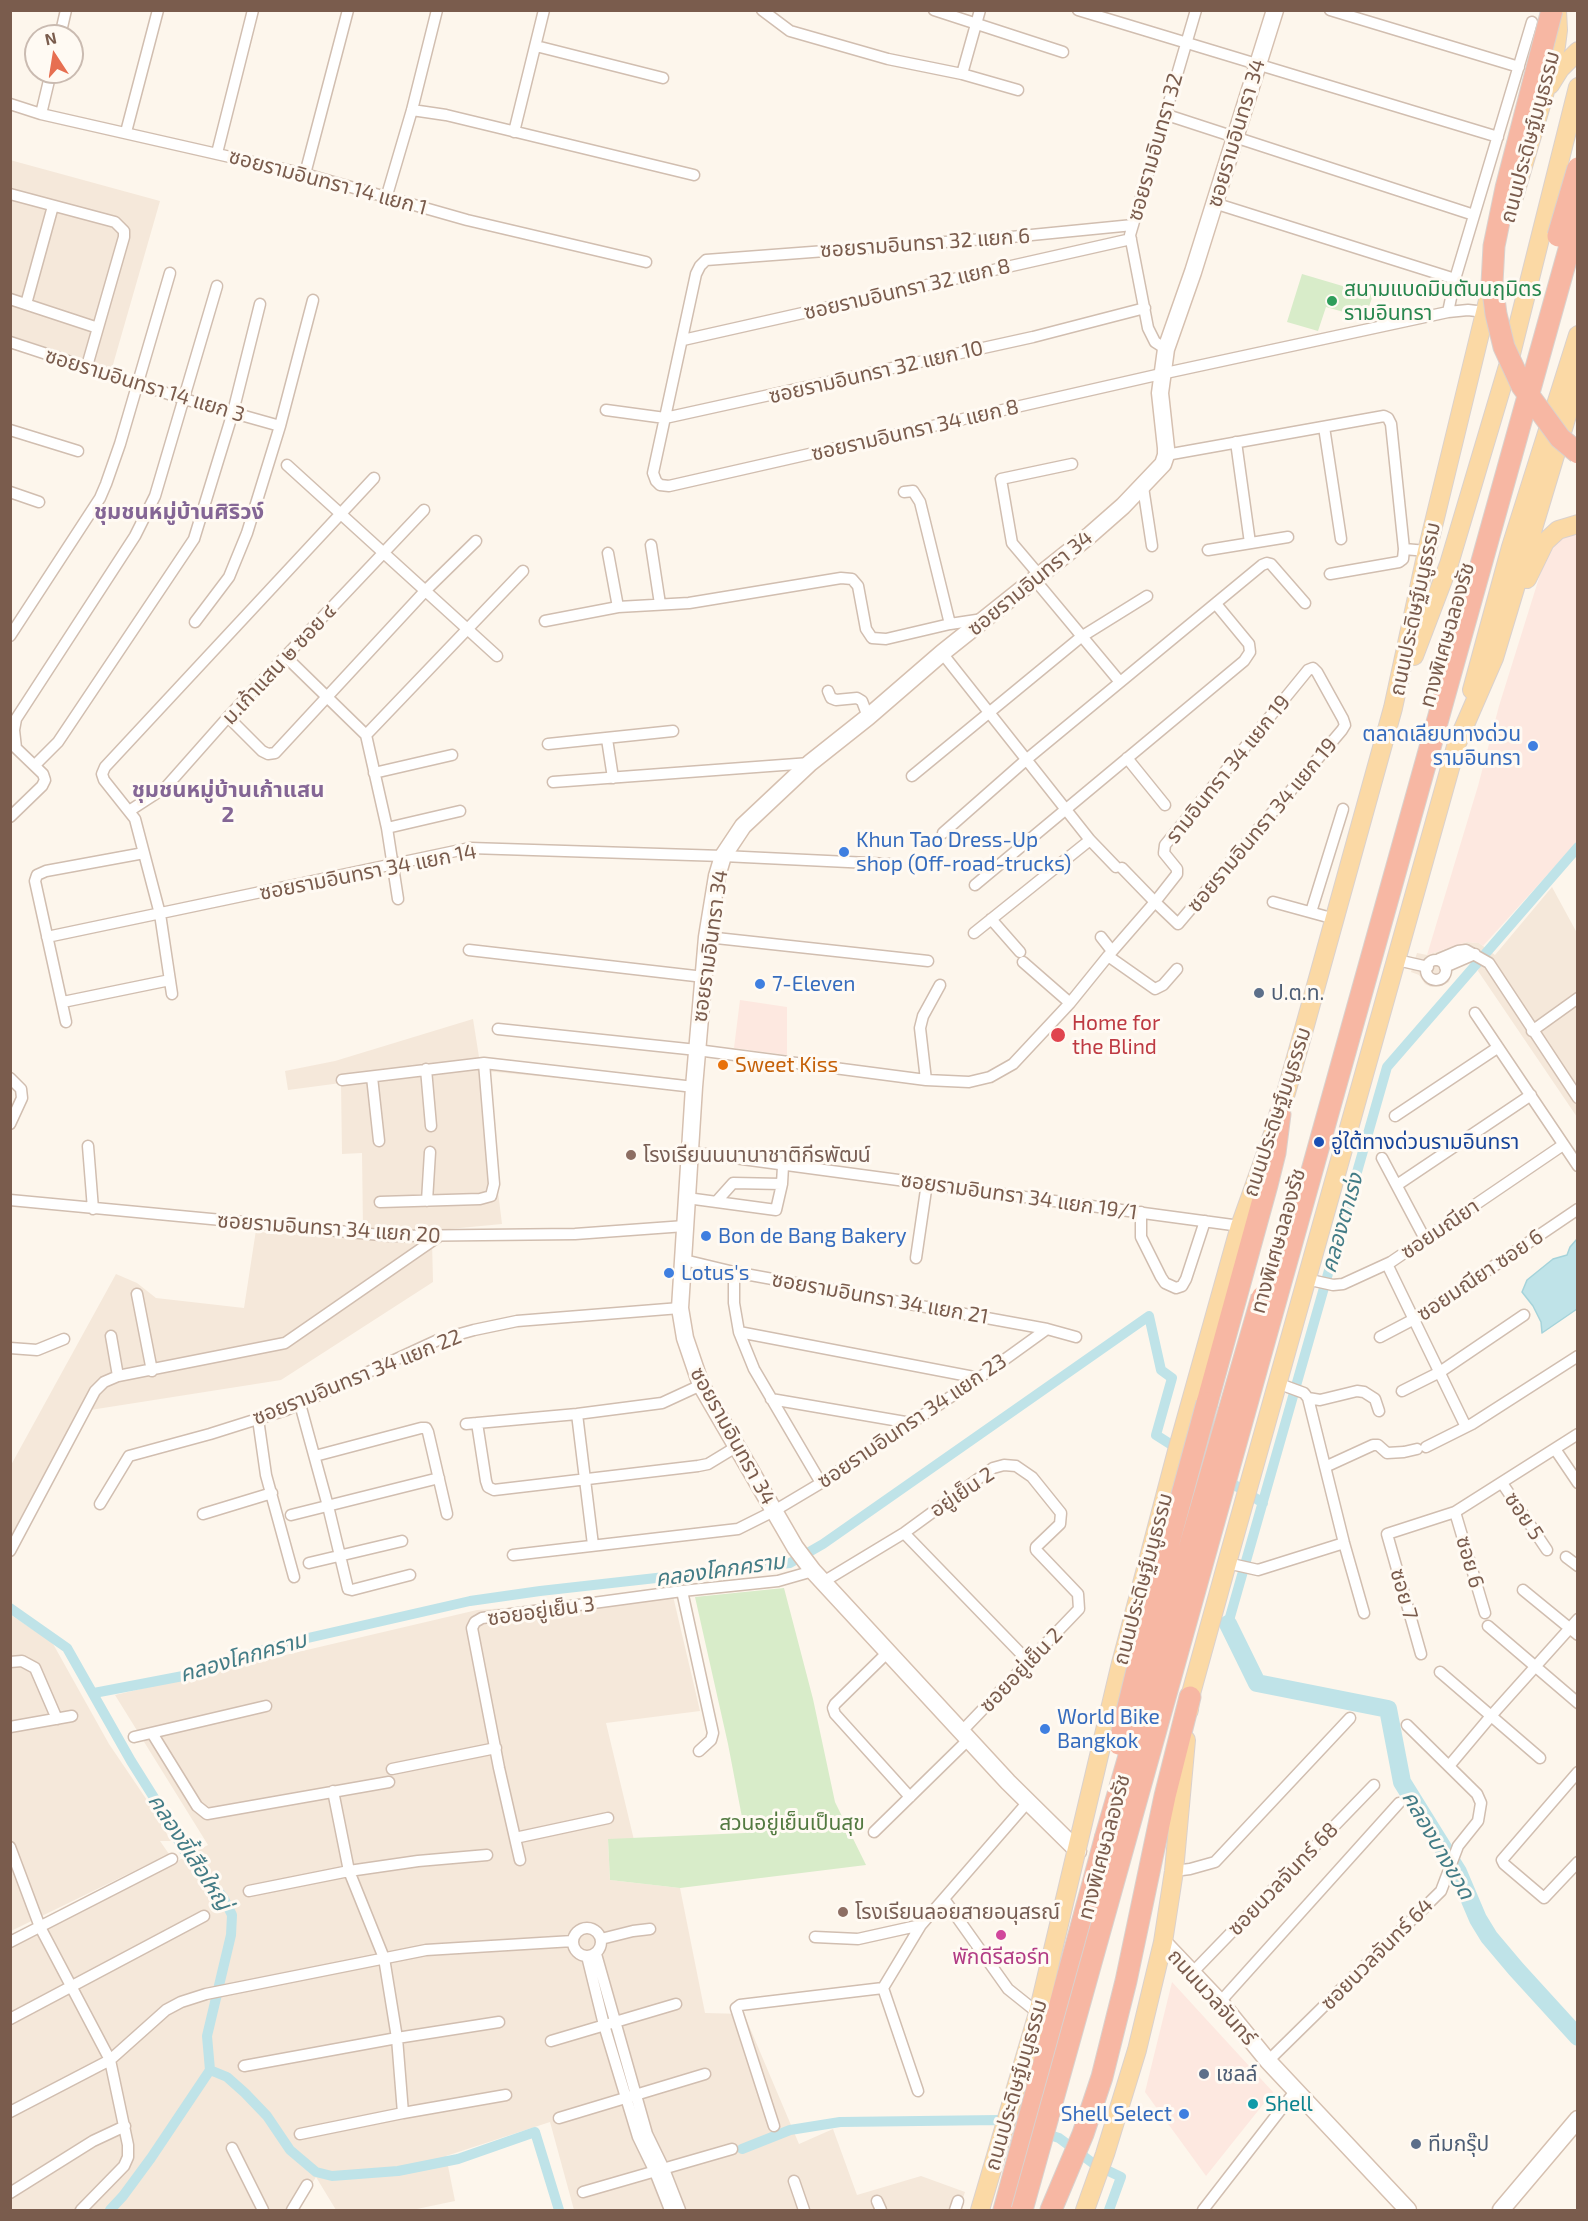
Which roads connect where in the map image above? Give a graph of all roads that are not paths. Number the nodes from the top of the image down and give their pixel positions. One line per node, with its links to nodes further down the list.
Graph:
1 (158, 10): 34 (street)
2 (253, 10): 38 (street)
3 (348, 10): 40 (street)
4 (438, 10): 31 (street)
5 (544, 10): 19 (street)
6 (762, 10): 15 (street)
7 (934, 10): 17 (street)
8 (980, 10): 17 (street)
9 (1197, 10): 18 (street, ซอยรามอินทรา 32)
10 (1275, 10): 22 (street, ซอยรามอินทรา 34)
11 (1330, 10): 23 (street)
12 (1552, 10): 79 (highway, bridge)
13 (1557, 10): 29 (main road, ถนนประดิษฐ์มนูธรรม)
14 (1082, 12): 18 (street)
15 (775, 15): 24 (street)
16 (1532, 22): 23 (street)
17 (976, 23): 21 (street); 24 (street)
18 (1186, 43): 22 (street); 33 (street, ซอยรามอินทรา 32)
19 (536, 46): 25 (street); 35 (street)
20 (1578, 51): 29 (main road)
21 (1063, 52)
22 (1258, 63): 36 (street, ซอยรามอินทรา 34); 37 (street)
23 (1518, 67): 37 (street)
24 (962, 74): 28 (street)
25 (663, 78)
26 (48, 84): 32 (street)
27 (1578, 87): 126 (main road)
28 (1018, 90)
29 (1544, 94): 60 (main road, ถนนประดิษฐ์มนูธรรม)
30 (10, 104): 32 (street, ซอยรามอินทรา 14 แยก 1)
31 (412, 110): 35 (street); 43 (street)
32 (41, 114): 34 (street, ซอยรามอินทรา 14 แยก 1)
33 (1164, 114): 36 (street); 48 (street, ซอยรามอินทรา 32)
34 (126, 132): 38 (street, ซอยรามอินทรา 14 แยก 1)
35 (514, 132): 41 (street)
36 (1234, 137): 44 (street, ซอยรามอินทรา 34); 46 (street)
37 (1498, 137): 46 (street)
38 (217, 153): 40 (street, ซอยรามอินทรา 14 แยก 1)
39 (1578, 168): 335 (highway, ทางพิเศษฉลองรัช, bridge)
40 (305, 174): 43 (street, ซอยรามอินทรา 14 แยก 1)
41 (694, 176)
42 (10, 194): 45 (street)
43 (387, 195): 50 (street, ซอยรามอินทรา 14 แยก 1)
44 (1214, 203): 52 (street); 65 (street, ซอยรามอินทรา 34)
45 (53, 206): 56 (street); 61 (street)
46 (1474, 215): 52 (street)
47 (1578, 217): 398 (highway, ทางพิเศษฉลองรัช, bridge)
48 (1133, 225): 49 (street, ซอยรามอินทรา 32); 63 (street, ซอยรามอินทรา 32 แยก 6)
49 (1131, 239): 58 (street, ซอยรามอินทรา 32); 63 (street, ซอยรามอินทรา 32 แยก 8)
50 (646, 262)
51 (170, 273): 69 (street)
52 (1455, 279): 59 (street)
53 (217, 286): 70 (street)
54 (10, 299): 56 (street)
55 (313, 300): 74 (street)
56 (26, 304): 61 (street)
57 (260, 304): 72 (street)
58 (1145, 308): 65 (street, ซอยรามอินทรา 32); 73 (street, ซอยรามอินทรา 32 แยก 10)
59 (1448, 312): 60 (street, ซอยรามอินทรา 34 แยก 8); 67 (street, ซอยรามอินทรา 34 แยก 8)
60 (1485, 312): 99 (main road, ถนนประดิษฐ์มนูธรรม)
61 (98, 328): 66 (street)
62 (1578, 335): 133 (main road)
63 (683, 340): 73 (street)
64 (10, 342): 66 (street, ซอยรามอินทรา 14 แยก 3)
65 (1166, 349): 67 (street, ซอยรามอินทรา 34)
66 (87, 366): 69 (street, ซอยรามอินทรา 14 แยก 3)
67 (1161, 374): 73 (street, ซอยรามอินทรา 34 แยก 8); 80 (street, ซอยรามอินทรา 34)
68 (1578, 380): 121 (main road)
69 (137, 383): 70 (street, ซอยรามอินทรา 14 แยก 3); 116 (street)
70 (184, 399): 72 (street, ซอยรามอินทรา 14 แยก 3); 135 (street)
71 (606, 410): 73 (street, ซอยรามอินทรา 32 แยก 10)
72 (232, 412): 74 (street, ซอยรามอินทรา 14 แยก 3); 140 (street)
73 (665, 418)
74 (280, 426): 113 (street)
75 (1324, 428): 77 (street); 92 (street); 97 (street)
76 (10, 430): 78 (street)
77 (1236, 442): 80 (street); 94 (street)
78 (78, 451)
79 (1578, 453)
80 (1166, 455): 84 (street, ซอยรามอินทรา 34)
81 (1072, 464): 104 (street)
82 (287, 465): 89 (street)
83 (374, 478): 89 (street)
84 (1143, 487): 96 (street); 104 (street, ซอยรามอินทรา 34)
85 (10, 492): 87 (street)
86 (904, 492): 114 (street)
87 (39, 502)
88 (424, 510): 100 (street, ม.เก้าแสน ๒ ซอย ๔)
89 (341, 514): 100 (street); 148 (street)
90 (1578, 524): 121 (main road)
91 (1287, 537): 94 (street)
92 (1341, 539)
93 (476, 541): 105 (street)
94 (1250, 543): 98 (street)
95 (651, 545): 108 (street)
96 (1152, 546)
97 (1404, 549): 99 (street); 103 (street)
98 (1208, 550)
99 (1427, 551): 126 (main road, ถนนประดิษฐ์มนูธรรม)
100 (384, 553): 105 (street); 120 (street, ม.เก้าแสน ๒ ซอย ๔)
101 (608, 554): 110 (street)
102 (523, 571): 115 (street)
103 (1330, 574)
104 (1037, 578): 111 (street, ซอยรามอินทรา 34); 117 (street)
105 (426, 590): 115 (street); 125 (street)
106 (1147, 596): 117 (street)
107 (1305, 603): 109 (street)
108 (660, 604): 110 (street); 114 (street)
109 (1216, 604): 123 (street); 137 (street)
110 (618, 608): 112 (street)
111 (986, 618): 114 (street); 118 (street, ซอยรามอินทรา 34)
112 (545, 621)
113 (195, 622)
114 (950, 624)
115 (468, 629): 119 (street); 131 (street)
116 (10, 636)
117 (1081, 637): 123 (street); 127 (street)
118 (942, 653): 127 (street); 129 (street, ซอยรามอินทรา 34)
119 (497, 656)
120 (286, 657): 125 (street); 128 (street, ม.เก้าแสน ๒ ซอย ๔)
121 (1494, 658): 133 (main road)
122 (1313, 668): 160 (street, รามอินทรา 34 แยก 19); 160 (street, ซอยรามอินทรา 34 แยก 19)
123 (1120, 682): 138 (street)
124 (828, 691): 129 (street)
125 (328, 697): 128 (street); 131 (street)
126 (1394, 708): 165 (main road, ถนนประดิษฐ์มนูธรรม)
127 (989, 712): 138 (street); 142 (street)
128 (228, 717): 148 (street, ม.เก้าแสน ๒ ซอย ๔)
129 (868, 717): 139 (street, ซอยรามอินทรา 34)
130 (673, 731): 132 (street)
131 (366, 735): 141 (street)
132 (607, 739): 134 (street); 143 (street)
133 (1457, 743): 173 (main road)
134 (548, 744)
135 (13, 751): 140 (street)
136 (452, 755): 141 (street)
137 (1127, 758): 145 (street); 146 (street)
138 (1027, 759): 146 (street); 152 (street)
139 (810, 763): 143 (street); 155 (street, ซอยรามอินทรา 34)
140 (35, 765): 150 (street)
141 (374, 773): 151 (street)
142 (912, 776)
143 (613, 778): 144 (street)
144 (553, 782)
145 (1166, 805)
146 (1066, 809): 153 (street); 158 (street)
147 (1343, 809): 162 (street)
148 (129, 811): 154 (street)
149 (460, 811): 151 (street)
150 (10, 817)
151 (387, 828): 157 (street)
152 (943, 833)
153 (1090, 840): 160 (street); 164 (street)
154 (144, 853): 163 (street); 167 (street)
155 (723, 856): 156 (street, ซอยรามอินทรา 34 แยก 14); 157 (street, ซอยรามอินทรา 34 แยก 14); 168 (street, ซอยรามอินทรา 34)
156 (890, 864)
157 (393, 866): 159 (street); 163 (street, ซอยรามอินทรา 34 แยก 14)
158 (975, 885)
159 (398, 899)
160 (1155, 902): 171 (street, ซอยรามอินทรา 34 แยก 19)
161 (1273, 902): 162 (street)
162 (1311, 912): 165 (street)
163 (160, 914): 167 (street, ซอยรามอินทรา 34 แยก 14); 178 (street)
164 (991, 919): 166 (street); 183 (street)
165 (1335, 920): 199 (main road, ถนนประดิษฐ์มนูธรรม)
166 (974, 933)
167 (47, 937): 182 (street)
168 (707, 937): 172 (street); 177 (street, ซอยรามอินทรา 34)
169 (1101, 937): 171 (street)
170 (469, 950): 177 (street)
171 (1110, 954): 176 (street); 183 (street, ซอยรามอินทรา 34 แยก 19)
172 (928, 960)
173 (1397, 960): 175 (street); 231 (main road)
174 (1442, 963): 175 (street); 175 (street); 187 (street)
175 (1428, 967)
176 (1177, 969)
177 (704, 977): 189 (street, ซอยรามอินทรา 34)
178 (170, 980): 180 (street); 182 (street)
179 (940, 984): 195 (street)
180 (172, 994)
181 (1578, 998): 187 (street)
182 (63, 1002): 185 (street)
183 (1070, 1002): 195 (street, ซอยรามอินทรา 34 แยก 19)
184 (1475, 1013): 188 (street)
185 (66, 1022)
186 (498, 1029): 189 (street, ซอยรามอินทรา 34 แยก 19)
187 (1532, 1031): 198 (street)
188 (1497, 1048): 197 (street); 200 (street)
189 (697, 1050): 195 (street, ซอยรามอินทรา 34 แยก 19); 196 (street, ซอยรามอินทรา 34)
190 (484, 1063): 191 (street); 196 (street); 216 (street)
191 (426, 1069): 192 (street); 202 (street)
192 (372, 1077): 194 (street); 203 (street)
193 (10, 1078): 201 (street)
194 (342, 1080)
195 (926, 1080)
196 (694, 1087): 207 (street, ซอยรามอินทรา 34)
197 (1531, 1095): 204 (street); 213 (street)
198 (1578, 1098)
199 (1280, 1114): 224 (main road, ถนนประดิษฐ์มนูธรรม); 335 (highway, bridge)
200 (1395, 1116)
201 (10, 1124)
202 (431, 1126)
203 (379, 1141)
204 (1563, 1145): 210 (street); 226 (street, ซอยมณียา)
205 (88, 1146): 219 (street)
206 (430, 1152): 216 (street)
207 (690, 1152): 209 (street, ซอยรามอินทรา 34 แยก 19/1); 214 (street, ซอยรามอินทรา 34)
208 (1382, 1158): 213 (street)
209 (783, 1166): 211 (street, ซอยรามอินทรา 34 แยก 19/1); 212 (street)
210 (1578, 1166)
211 (927, 1183): 221 (street, ซอยรามอินทรา 34 แยก 19/1); 227 (street)
212 (782, 1184): 218 (street); 218 (street)
213 (1396, 1185): 226 (street)
214 (687, 1198): 218 (street); 223 (street, ซอยรามอินทรา 34)
215 (10, 1200): 219 (street, ซอยรามอินทรา 34 แยก 20)
216 (427, 1201): 217 (street)
217 (381, 1202)
218 (716, 1202)
219 (93, 1209): 225 (street, ซอยรามอินทรา 34 แยก 20)
220 (1578, 1209): 235 (street, ซอยมณียา ซอย 6)
221 (1141, 1212): 222 (street, ซอยรามอินทรา 34 แยก 19/1); 222 (street)
222 (1205, 1221): 224 (street, ซอยรามอินทรา 34 แยก 19/1)
223 (685, 1226): 225 (street, ซอยรามอินทรา 34 แยก 20); 228 (street, ซอยรามอินทรา 34)
224 (1240, 1226): 277 (main road, ถนนประดิษฐ์มนูธรรม)
225 (438, 1236): 244 (street)
226 (1425, 1239): 229 (street, ซอยมณียา)
227 (916, 1258)
228 (684, 1260): 230 (street, ซอยรามอินทรา 34 แยก 21); 233 (street, ซอยรามอินทรา 34)
229 (1387, 1264): 231 (street, ซอยมณียา); 235 (street)
230 (734, 1272): 236 (street, ซอยรามอินทรา 34 แยก 21); 237 (street)
231 (1320, 1282): 249 (main road)
232 (137, 1294): 244 (street)
233 (680, 1308): 248 (street, ซอยรามอินทรา 34); 253 (street, ซอยรามอินทรา 34 แยก 22)
234 (1524, 1315): 245 (street)
235 (1414, 1319): 240 (street, ซอยมณียา ซอย 6); 245 (street)
236 (1047, 1329): 239 (street, ซอยรามอินทรา 34 แยก 21); 247 (street, ซอยรามอินทรา 34 แยก 23)
237 (739, 1332): 247 (street); 252 (street)
238 (111, 1336): 246 (street)
239 (1076, 1337)
240 (1380, 1337)
241 (64, 1339): 242 (street)
242 (10, 1348)
243 (1578, 1356): 258 (street)
244 (152, 1371): 246 (street)
245 (1440, 1372): 250 (street); 258 (street)
246 (118, 1376): 284 (street)
247 (979, 1377): 257 (street, ซอยรามอินทรา 34 แยก 23)
248 (701, 1385): 255 (street); 260 (street, ซอยรามอินทรา 34)
249 (1283, 1385): 251 (street); 278 (main road)
250 (1402, 1391)
251 (1306, 1395): 254 (street); 263 (street)
252 (771, 1399): 257 (street); 266 (street)
253 (300, 1404): 256 (street, ซอยรามอินทรา 34 แยก 22); 262 (street)
254 (1379, 1410)
255 (578, 1414): 265 (street); 265 (street)
256 (258, 1419): 269 (street); 270 (street, ซอยรามอินทรา 34 แยก 22)
257 (911, 1423): 266 (street, ซอยรามอินทรา 34 แยก 23)
258 (1466, 1427): 263 (street)
259 (1578, 1434): 261 (street)
260 (736, 1447): 265 (street); 272 (street, ซอยรามอินทรา 34)
261 (1555, 1449): 267 (street); 268 (street)
262 (315, 1456): 264 (street); 271 (street)
263 (1325, 1467): 281 (street)
264 (439, 1478): 271 (street); 275 (street)
265 (586, 1479): 282 (street)
266 (821, 1483): 272 (street, ซอยรามอินทรา 34 แยก 23)
267 (1502, 1483): 273 (street); 283 (street, ซอย 5)
268 (1578, 1483)
269 (272, 1493): 274 (street); 293 (street)
270 (100, 1504)
271 (328, 1506): 276 (street); 286 (street)
272 (774, 1511): 282 (street, ซอยรามอินทรา 34 แยก 23); 291 (street, ซอยรามอินทรา 34)
273 (1455, 1512): 298 (street, ซอย 6); 303 (street, ซอย 7)
274 (202, 1514)
275 (447, 1514)
276 (291, 1515)
277 (1160, 1515): 278 (main road); 337 (main road, ถนนประดิษฐ์มนูธรรม)
278 (1236, 1531): 289 (main road)
279 (904, 1533): 291 (street, ซอยอยู่เย็น 3); 296 (street, อยู่เย็น 2); 305 (street)
280 (402, 1541): 286 (street)
281 (1344, 1543): 289 (street); 297 (street)
282 (593, 1545): 285 (street, ซอยรามอินทรา 34 แยก 23)
283 (1547, 1550)
284 (10, 1551)
285 (513, 1555)
286 (339, 1557): 288 (street); 292 (street)
287 (1566, 1557): 290 (street)
288 (309, 1563)
289 (1232, 1565): 308 (main road)
290 (1578, 1566)
291 (814, 1572): 295 (street, ซอยอยู่เย็น 3); 302 (street, ซอยรามอินทรา 34)
292 (410, 1575)
293 (294, 1577)
294 (1523, 1590): 301 (street)
295 (682, 1591): 320 (street, ซอยอยู่เย็น 3); 321 (street)
296 (1079, 1609): 305 (street, ซอยอยู่เย็น 2)
297 (1364, 1613)
298 (1485, 1613)
299 (1578, 1619): 301 (street)
300 (1488, 1626): 306 (street)
301 (1573, 1631): 306 (street)
302 (888, 1652): 318 (street, ซอยรามอินทรา 34); 329 (street)
303 (1421, 1654)
304 (10, 1662): 313 (street)
305 (1030, 1663): 318 (street, ซอยอยู่เย็น 2)
306 (1535, 1667): 309 (street); 312 (street)
307 (1440, 1672): 312 (street)
308 (1190, 1697): 343 (main road); 399 (highway)
309 (1578, 1703)
310 (266, 1707): 317 (street)
311 (72, 1716): 313 (street)
312 (1491, 1716): 322 (street); 323 (street)
313 (57, 1719): 316 (street)
314 (1350, 1719): 343 (street)
315 (1407, 1725): 323 (street, ซอยนวลจันทร์ 64)
316 (10, 1727)
317 (152, 1733): 319 (street); 328 (street)
318 (965, 1735): 329 (street, ซอยอยู่เย็น 2); 330 (street, ซอยรามอินทรา 34)
319 (134, 1737)
320 (496, 1748): 324 (street); 334 (street, ซอยอยู่เย็น 3)
321 (699, 1751)
322 (1540, 1758)
323 (1449, 1766): 369 (street, ซอยนวลจันทร์ 64)
324 (392, 1769)
325 (1578, 1772): 341 (street)
326 (389, 1782): 328 (street)
327 (1374, 1785): 357 (street, ซอยนวลจันทร์ 68)
328 (333, 1791): 342 (street)
329 (910, 1797): 333 (street, ซอยอยู่เย็น 2)
330 (1028, 1803): 337 (street, ซอยรามอินทรา 34); 345 (street)
331 (1399, 1803): 360 (street)
332 (608, 1818): 334 (street)
333 (874, 1832)
334 (515, 1838): 340 (street, ซอยอยู่เย็น 3)
335 (1105, 1839): 397 (highway, ทางพิเศษฉลองรัช)
336 (10, 1847): 348 (street)
337 (1078, 1851): 362 (main road, ถนนประดิษฐ์มนูธรรม)
338 (487, 1855): 342 (street)
339 (172, 1859): 348 (street)
340 (520, 1860)
341 (1578, 1862)
342 (349, 1871): 344 (street); 356 (street)
343 (1174, 1871): 354 (main road)
344 (249, 1891)
345 (944, 1899): 347 (street); 362 (street)
346 (204, 1916): 358 (street)
347 (921, 1925): 350 (street); 359 (street)
348 (40, 1927): 353 (street); 358 (street)
349 (650, 1929): 351 (street)
350 (814, 1937)
351 (602, 1940): 352 (street); 355 (street)
352 (573, 1941): 355 (street); 356 (street)
353 (10, 1942)
354 (1163, 1942): 357 (street, ถนนนวลจันทร์); 400 (main road)
355 (591, 1955): 365 (street)
356 (384, 1958): 366 (street); 368 (street)
357 (1192, 1973): 360 (street, ถนนนวลจันทร์)
358 (73, 1987): 363 (street); 368 (street)
359 (883, 1988): 373 (street); 381 (street)
360 (1220, 2002): 369 (street, ถนนนวลจันทร์)
361 (676, 2004): 365 (street)
362 (1038, 2013): 396 (main road, ถนนประดิษฐ์มนูธรรม)
363 (10, 2019)
364 (499, 2022): 366 (street)
365 (610, 2023): 367 (street); 375 (street)
366 (397, 2038): 370 (street); 377 (street)
367 (551, 2041)
368 (110, 2060): 376 (street); 380 (street)
369 (1268, 2061): 372 (street, ถนนนวลจันทร์)
370 (244, 2066)
371 (705, 2074): 375 (street)
372 (1296, 2090): 401 (street); 402 (street, ถนนนวลจันทร์)
373 (918, 2091)
374 (506, 2095): 377 (street)
375 (630, 2095): 378 (street); 385 (street)
376 (10, 2112)
377 (403, 2113): 382 (street)
378 (559, 2118)
379 (1578, 2119): 403 (street)
380 (124, 2126): 389 (street); 390 (street)
381 (774, 2126)
382 (300, 2134)
383 (232, 2148): 391 (street)
384 (732, 2149): 385 (street)
385 (660, 2171): 388 (street); 393 (street); 394 (street)
386 (794, 2181): 395 (street)
387 (307, 2185): 392 (street)
388 (583, 2192)
389 (10, 2193)
390 (81, 2211)
391 (263, 2211)
392 (292, 2211)
393 (670, 2211)
394 (680, 2211)
395 (804, 2211)
396 (980, 2211)
397 (1004, 2211)
398 (1022, 2211)
399 (1051, 2211)
400 (1085, 2211)
401 (1203, 2211)
402 (1408, 2211)
403 (1501, 2211)

